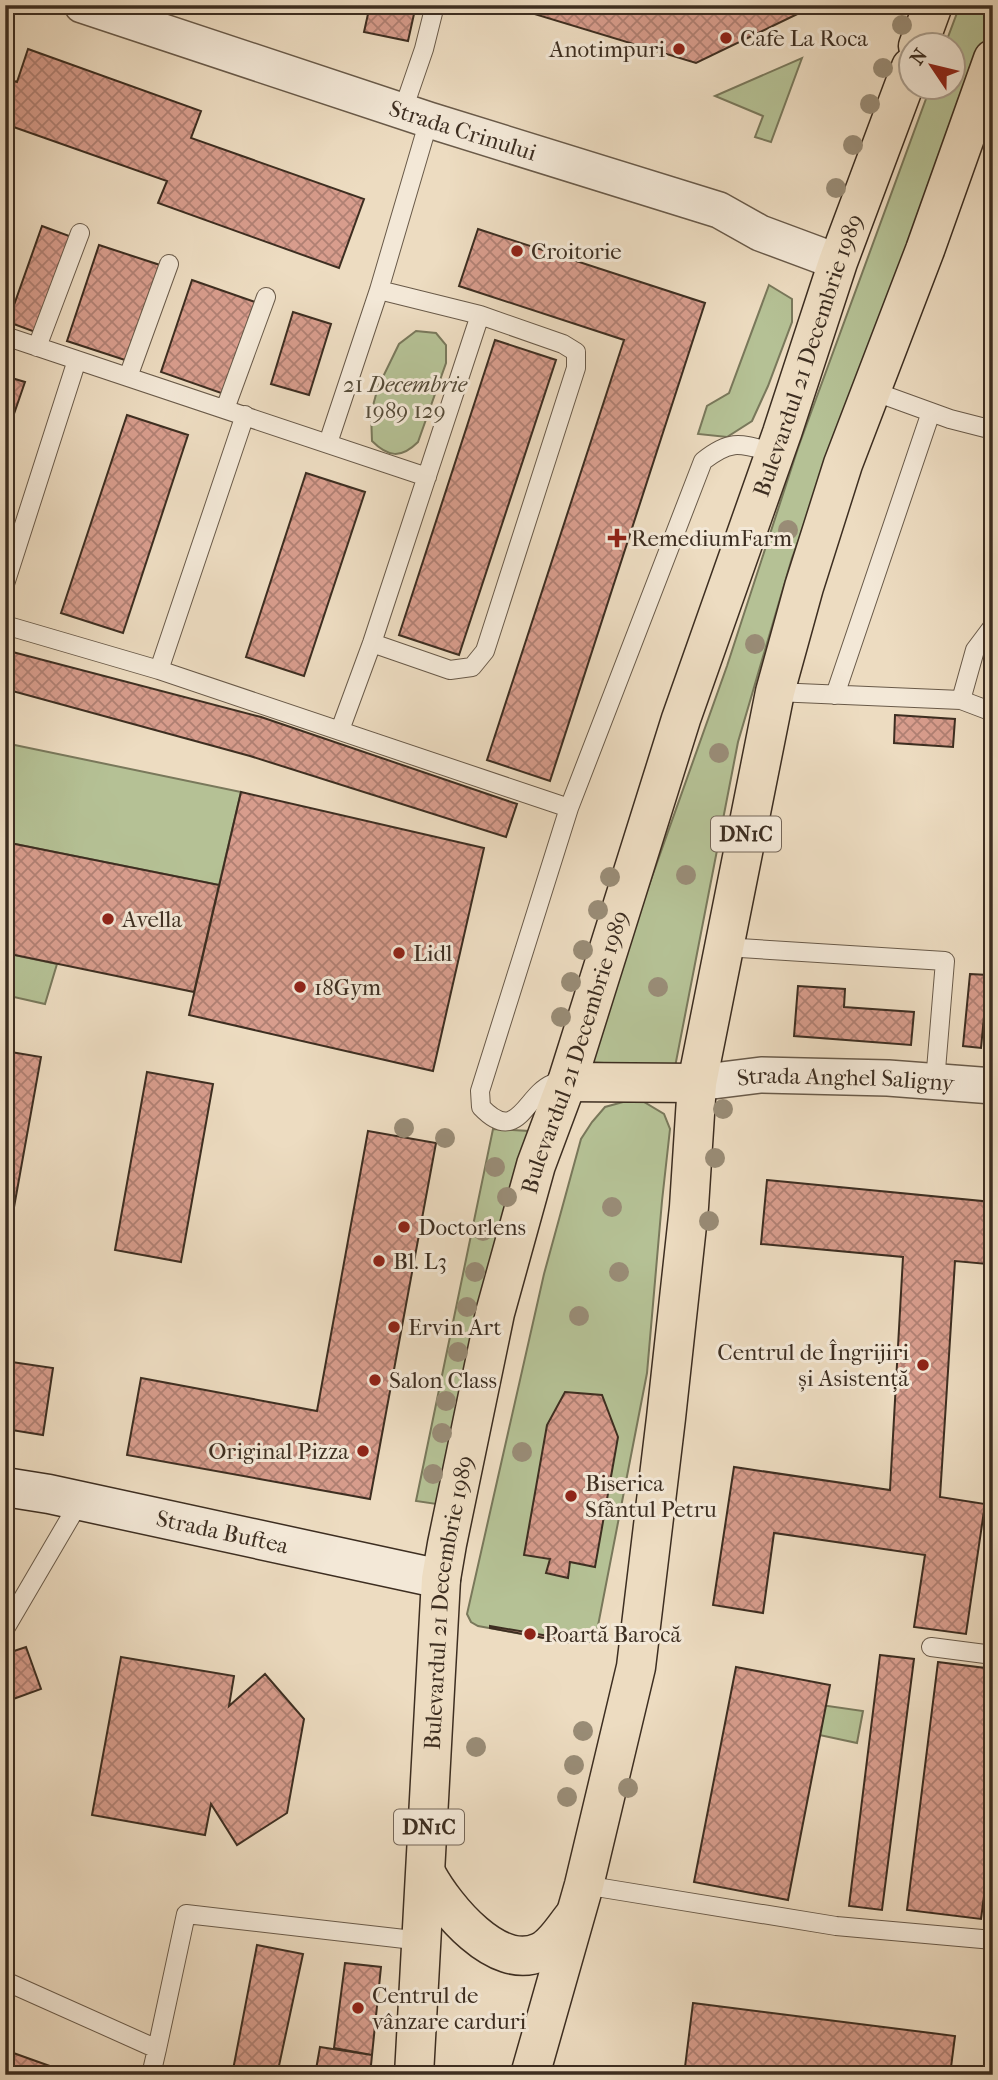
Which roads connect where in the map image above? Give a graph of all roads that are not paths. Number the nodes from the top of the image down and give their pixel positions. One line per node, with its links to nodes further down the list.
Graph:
1 (82, 5): 7 (street, Strada Crinului)
2 (435, 5): 7 (lane)
3 (933, 5): 4 (main road)
4 (923, 32)
5 (993, 59): 18 (main road, DN1C)
6 (898, 102): 9 (main road, Bulevardul 21 Decembrie 1989 / DN1C)
7 (416, 115): 9 (street, Strada Crinului); 11 (lane)
8 (80, 233): 15 (lane)
9 (838, 262): 24 (main road, Bulevardul 21 Decembrie 1989 / DN1C)
10 (169, 264): 17 (lane)
11 (379, 290): 13 (lane); 23 (lane)
12 (266, 297): 19 (lane)
13 (480, 315): 25 (lane); 29 (lane)
14 (5, 336): 15 (lane)
15 (37, 346): 16 (lane)
16 (77, 360): 17 (lane); 26 (lane)
17 (128, 377): 19 (lane)
18 (870, 390): 20 (lane); 31 (main road, DN1C)
19 (225, 409): 21 (lane)
20 (931, 412): 22 (lane); 32 (lane)
21 (245, 415): 23 (lane); 30 (lane)
22 (993, 430)
23 (328, 443): 25 (lane)
24 (775, 453): 36 (lane); 38 (main road, Bulevardul 21 Decembrie 1989 / DN1C)
25 (427, 477): 29 (lane)
26 (5, 584)
27 (5, 625): 30 (lane)
28 (993, 626): 33 (lane)
29 (372, 643): 35 (lane)
30 (159, 670): 35 (lane)
31 (775, 692): 32 (lane); 37 (main road, DN1C)
32 (835, 695): 33 (lane)
33 (961, 700): 34 (lane)
34 (993, 713)
35 (340, 730): 36 (lane)
36 (569, 808): 38 (lane)
37 (724, 947): 39 (lane); 40 (main road, DN1C)
38 (567, 1082): 40 (main road); 44 (main road, Bulevardul 21 Decembrie 1989 / DN1C)
39 (935, 1082): 40 (street, Strada Anghel Saligny); 41 (street, Strada Anghel Saligny)
40 (697, 1083): 49 (main road, DN1C)
41 (993, 1086)
42 (5, 1487): 43 (street, Strada Buftea)
43 (79, 1501): 44 (street, Strada Buftea); 45 (lane)
44 (441, 1578): 48 (main road, Bulevardul 21 Decembrie 1989 / DN1C)
45 (5, 1629)
46 (931, 1647): 47 (lane)
47 (993, 1655)
48 (427, 1875): 49 (main road); 51 (main road, Bulevardul 21 Decembrie 1989 / DN1C)
49 (579, 1900): 50 (lane); 56 (main road, DN1C)
50 (993, 1940)
51 (422, 1941): 53 (lane); 55 (main road, Bulevardul 21 Decembrie 1989 / DN1C)
52 (5, 1981): 53 (lane)
53 (157, 2049): 54 (lane)
54 (151, 2075)
55 (414, 2075)
56 (530, 2075)

